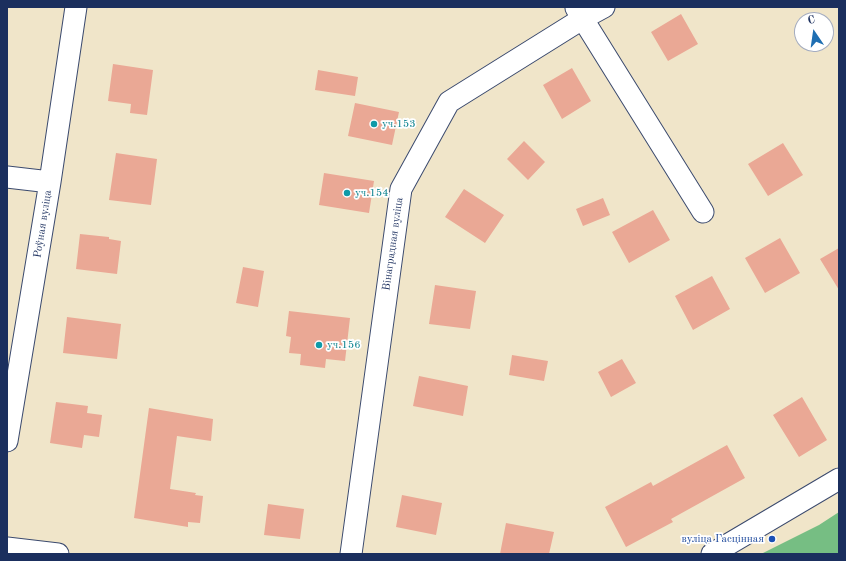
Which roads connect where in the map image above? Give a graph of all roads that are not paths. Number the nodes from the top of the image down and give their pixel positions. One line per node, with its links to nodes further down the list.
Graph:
1 (76, 7): 5 (street, Роўная вуліца)
2 (604, 7): 3 (street, Вінаградная вуліца)
3 (579, 13): 6 (street); 11 (street, Вінаградная вуліца)
4 (7, 177): 5 (street)
5 (50, 182): 7 (street, Роўная вуліца)
6 (703, 212)
7 (7, 441)
8 (839, 479): 12 (street)
9 (7, 548): 10 (street)
10 (58, 554)
11 (351, 554)
12 (712, 554)

